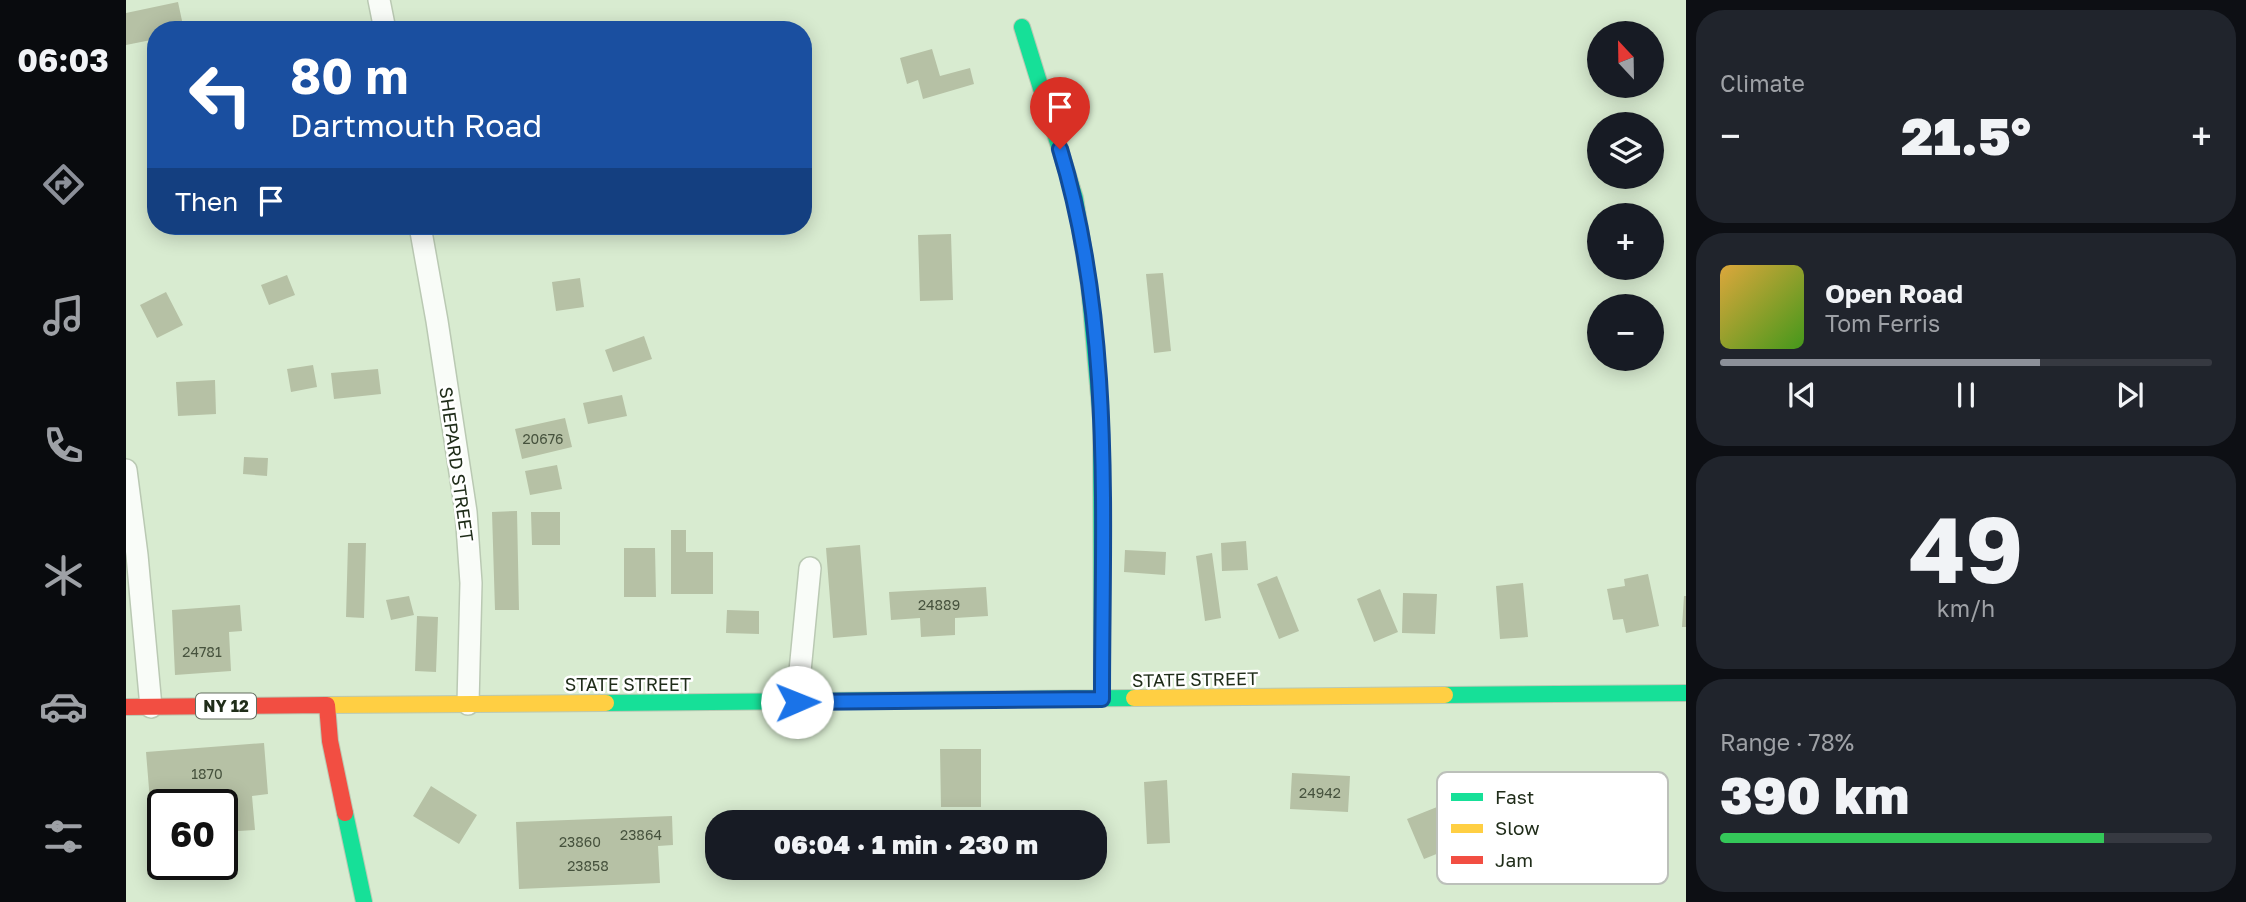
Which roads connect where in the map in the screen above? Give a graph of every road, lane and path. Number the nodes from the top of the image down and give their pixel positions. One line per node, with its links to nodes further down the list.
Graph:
1 (379, 0): 2 (street)
2 (383, 21)
3 (1022, 27): 8 (main road)
4 (422, 235): 10 (street, SHEPARD STREET)
5 (126, 470): 13 (street)
6 (810, 568): 9 (street)
7 (1686, 693): 8 (main road, STATE STREET)
8 (1102, 699): 9 (main road, STATE STREET)
9 (797, 702): 10 (main road, STATE STREET)
10 (468, 704): 11 (main road, STATE STREET)
11 (327, 705): 13 (main road, STATE STREET / NY 12); 14 (main road)
12 (126, 707): 13 (main road, STATE STREET / NY 12)
13 (151, 707)
14 (364, 902)

